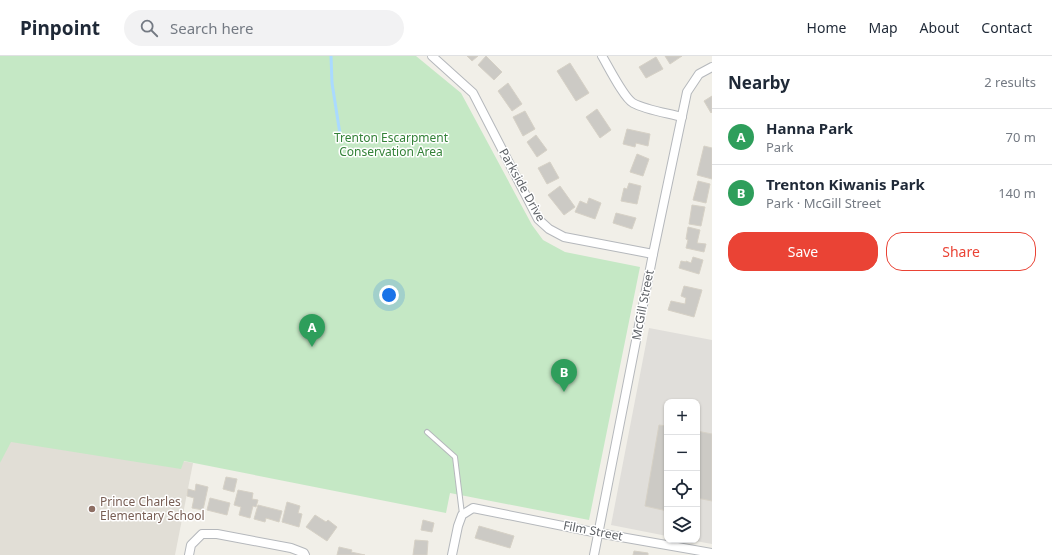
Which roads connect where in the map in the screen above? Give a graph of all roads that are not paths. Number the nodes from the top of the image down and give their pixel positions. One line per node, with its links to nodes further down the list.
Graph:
1 (432, 56): 5 (street, Parkside Drive)
2 (602, 56): 4 (street)
3 (712, 67): 4 (street, McGill Street)
4 (682, 116): 5 (street, McGill Street)
5 (652, 254): 8 (street, McGill Street)
6 (427, 432): 7 (lane)
7 (462, 515): 8 (street, Film Street); 12 (street)
8 (598, 533): 9 (street, Film Street); 13 (street, McGill Street)
9 (712, 553)
10 (189, 555): 11 (street)
11 (305, 555)
12 (452, 555)
13 (594, 555)

